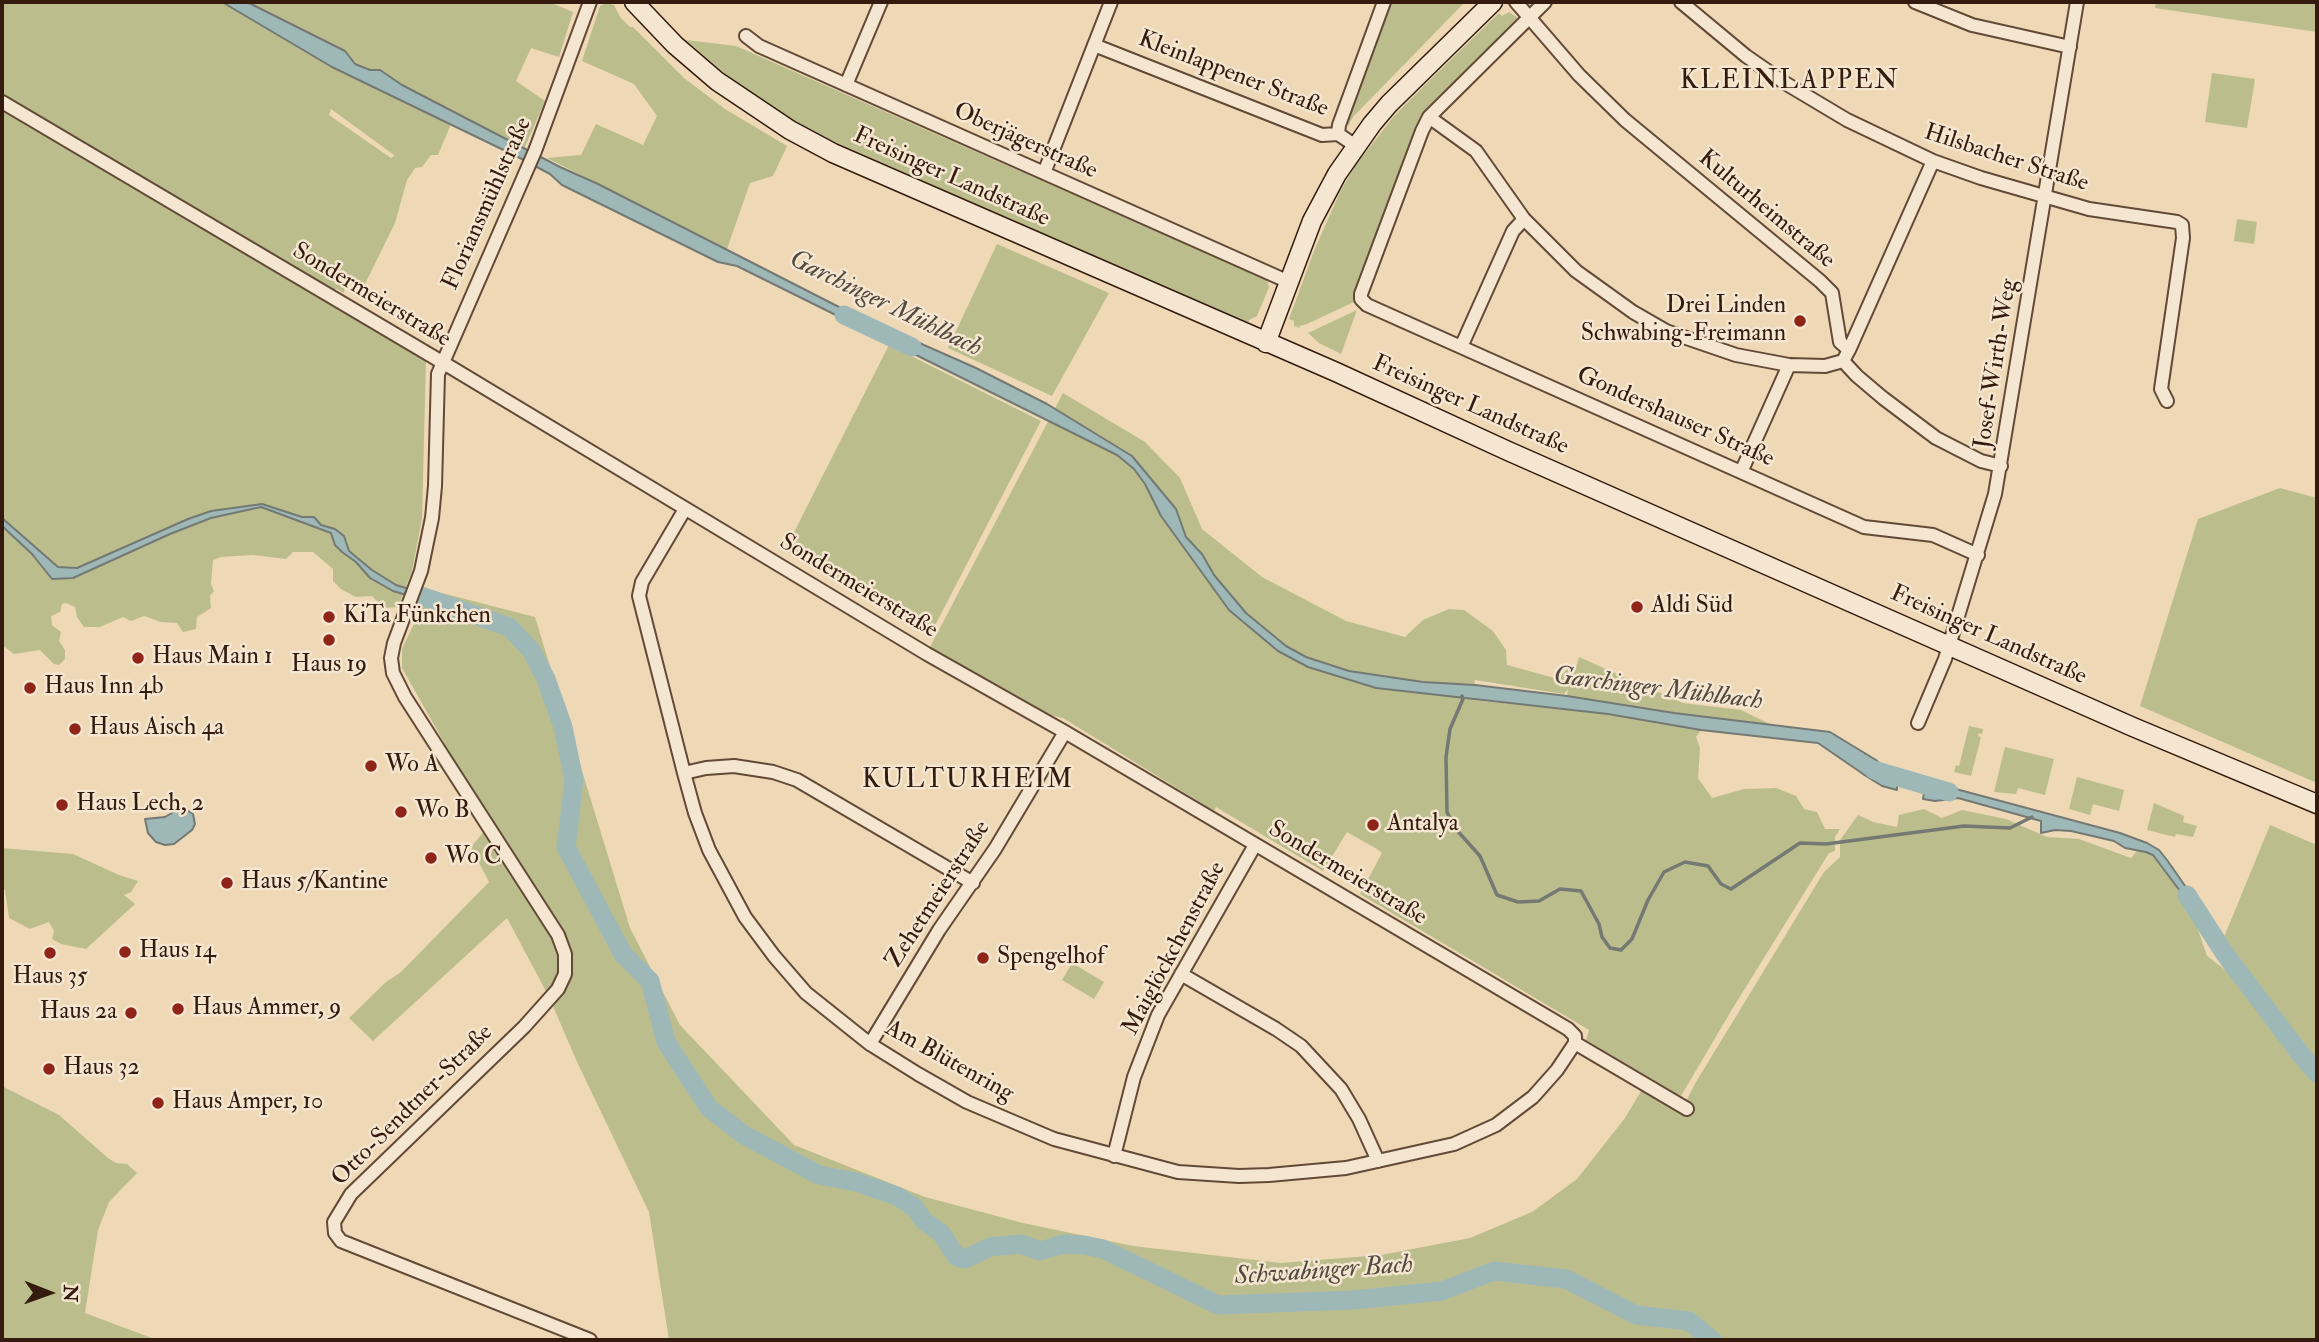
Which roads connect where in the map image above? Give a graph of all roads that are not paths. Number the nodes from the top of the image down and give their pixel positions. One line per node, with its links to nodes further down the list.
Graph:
1 (590, 2): 31 (street, Floriansmühlstraße)
2 (634, 2): 28 (main road, Freisinger Landstraße)
3 (881, 2): 16 (street)
4 (1111, 2): 14 (street)
5 (1384, 2): 19 (street)
6 (1493, 2): 20 (main road)
7 (1516, 2): 12 (street, Kulturheimstraße)
8 (1545, 2): 12 (street)
9 (1681, 2): 21 (street, Hilsbacher Straße)
10 (1915, 2): 15 (street)
11 (2077, 2): 15 (street, Josef-Wirth-Weg)
12 (1530, 17): 18 (street); 26 (street, Kulturheimstraße)
13 (746, 36): 16 (street, Oberjägerstraße)
14 (1094, 45): 19 (street, Kleinlappener Straße); 22 (street)
15 (2070, 47): 23 (street, Josef-Wirth-Weg)
16 (846, 85): 22 (street, Oberjägerstraße)
17 (2, 102): 31 (street, Sondermeierstraße)
18 (1429, 117): 24 (street); 29 (street, Gondershauser Straße)
19 (1338, 134): 20 (street, Kleinlappener Straße)
20 (1356, 146): 25 (main road)
21 (1933, 161): 23 (street, Hilsbacher Straße); 27 (street)
22 (1044, 173): 25 (street, Oberjägerstraße)
23 (2046, 196): 33 (street, Hilsbacher Straße); 34 (street, Josef-Wirth-Weg)
24 (1524, 219): 29 (street); 32 (street)
25 (1289, 282): 28 (main road)
26 (1835, 314): 27 (street); 30 (street, Kulturheimstraße)
27 (1864, 315): 30 (street)
28 (1266, 343): 38 (main road, Freisinger Landstraße)
29 (1461, 347): 35 (street, Gondershauser Straße)
30 (1846, 356): 32 (street); 34 (street, Kulturheimstraße)
31 (442, 362): 36 (street, Sondermeierstraße); 44 (street, Floriansmühlstraße)
32 (1789, 365): 35 (street)
33 (2167, 401)
34 (2001, 466): 37 (street, Josef-Wirth-Weg)
35 (1742, 470): 37 (street, Gondershauser Straße)
36 (685, 509): 40 (street, Sondermeierstraße); 41 (street, Am Blütenring)
37 (1978, 555): 38 (street, Josef-Wirth-Weg)
38 (1950, 646): 39 (street, Josef-Wirth-Weg); 42 (main road, Freisinger Landstraße)
39 (1917, 723)
40 (1065, 732): 43 (street, Sondermeierstraße); 45 (street, Zehetmeierstraße)
41 (684, 773): 45 (street); 47 (street, Am Blütenring)
42 (2317, 804)
43 (1255, 845): 46 (street, Maiglöckchenstraße); 48 (street, Sondermeierstraße)
44 (503, 849): 52 (street, Otto-Sendtner-Straße)
45 (973, 883): 47 (street, Zehetmeierstraße)
46 (1181, 974): 50 (street, Maiglöckchenstraße); 51 (street)
47 (870, 1044): 50 (street, Am Blütenring)
48 (1575, 1044): 49 (street, Sondermeierstraße); 51 (street, Am Blütenring)
49 (1687, 1109)
50 (1114, 1156): 51 (street, Am Blütenring)
51 (1378, 1161)
52 (590, 1340)

